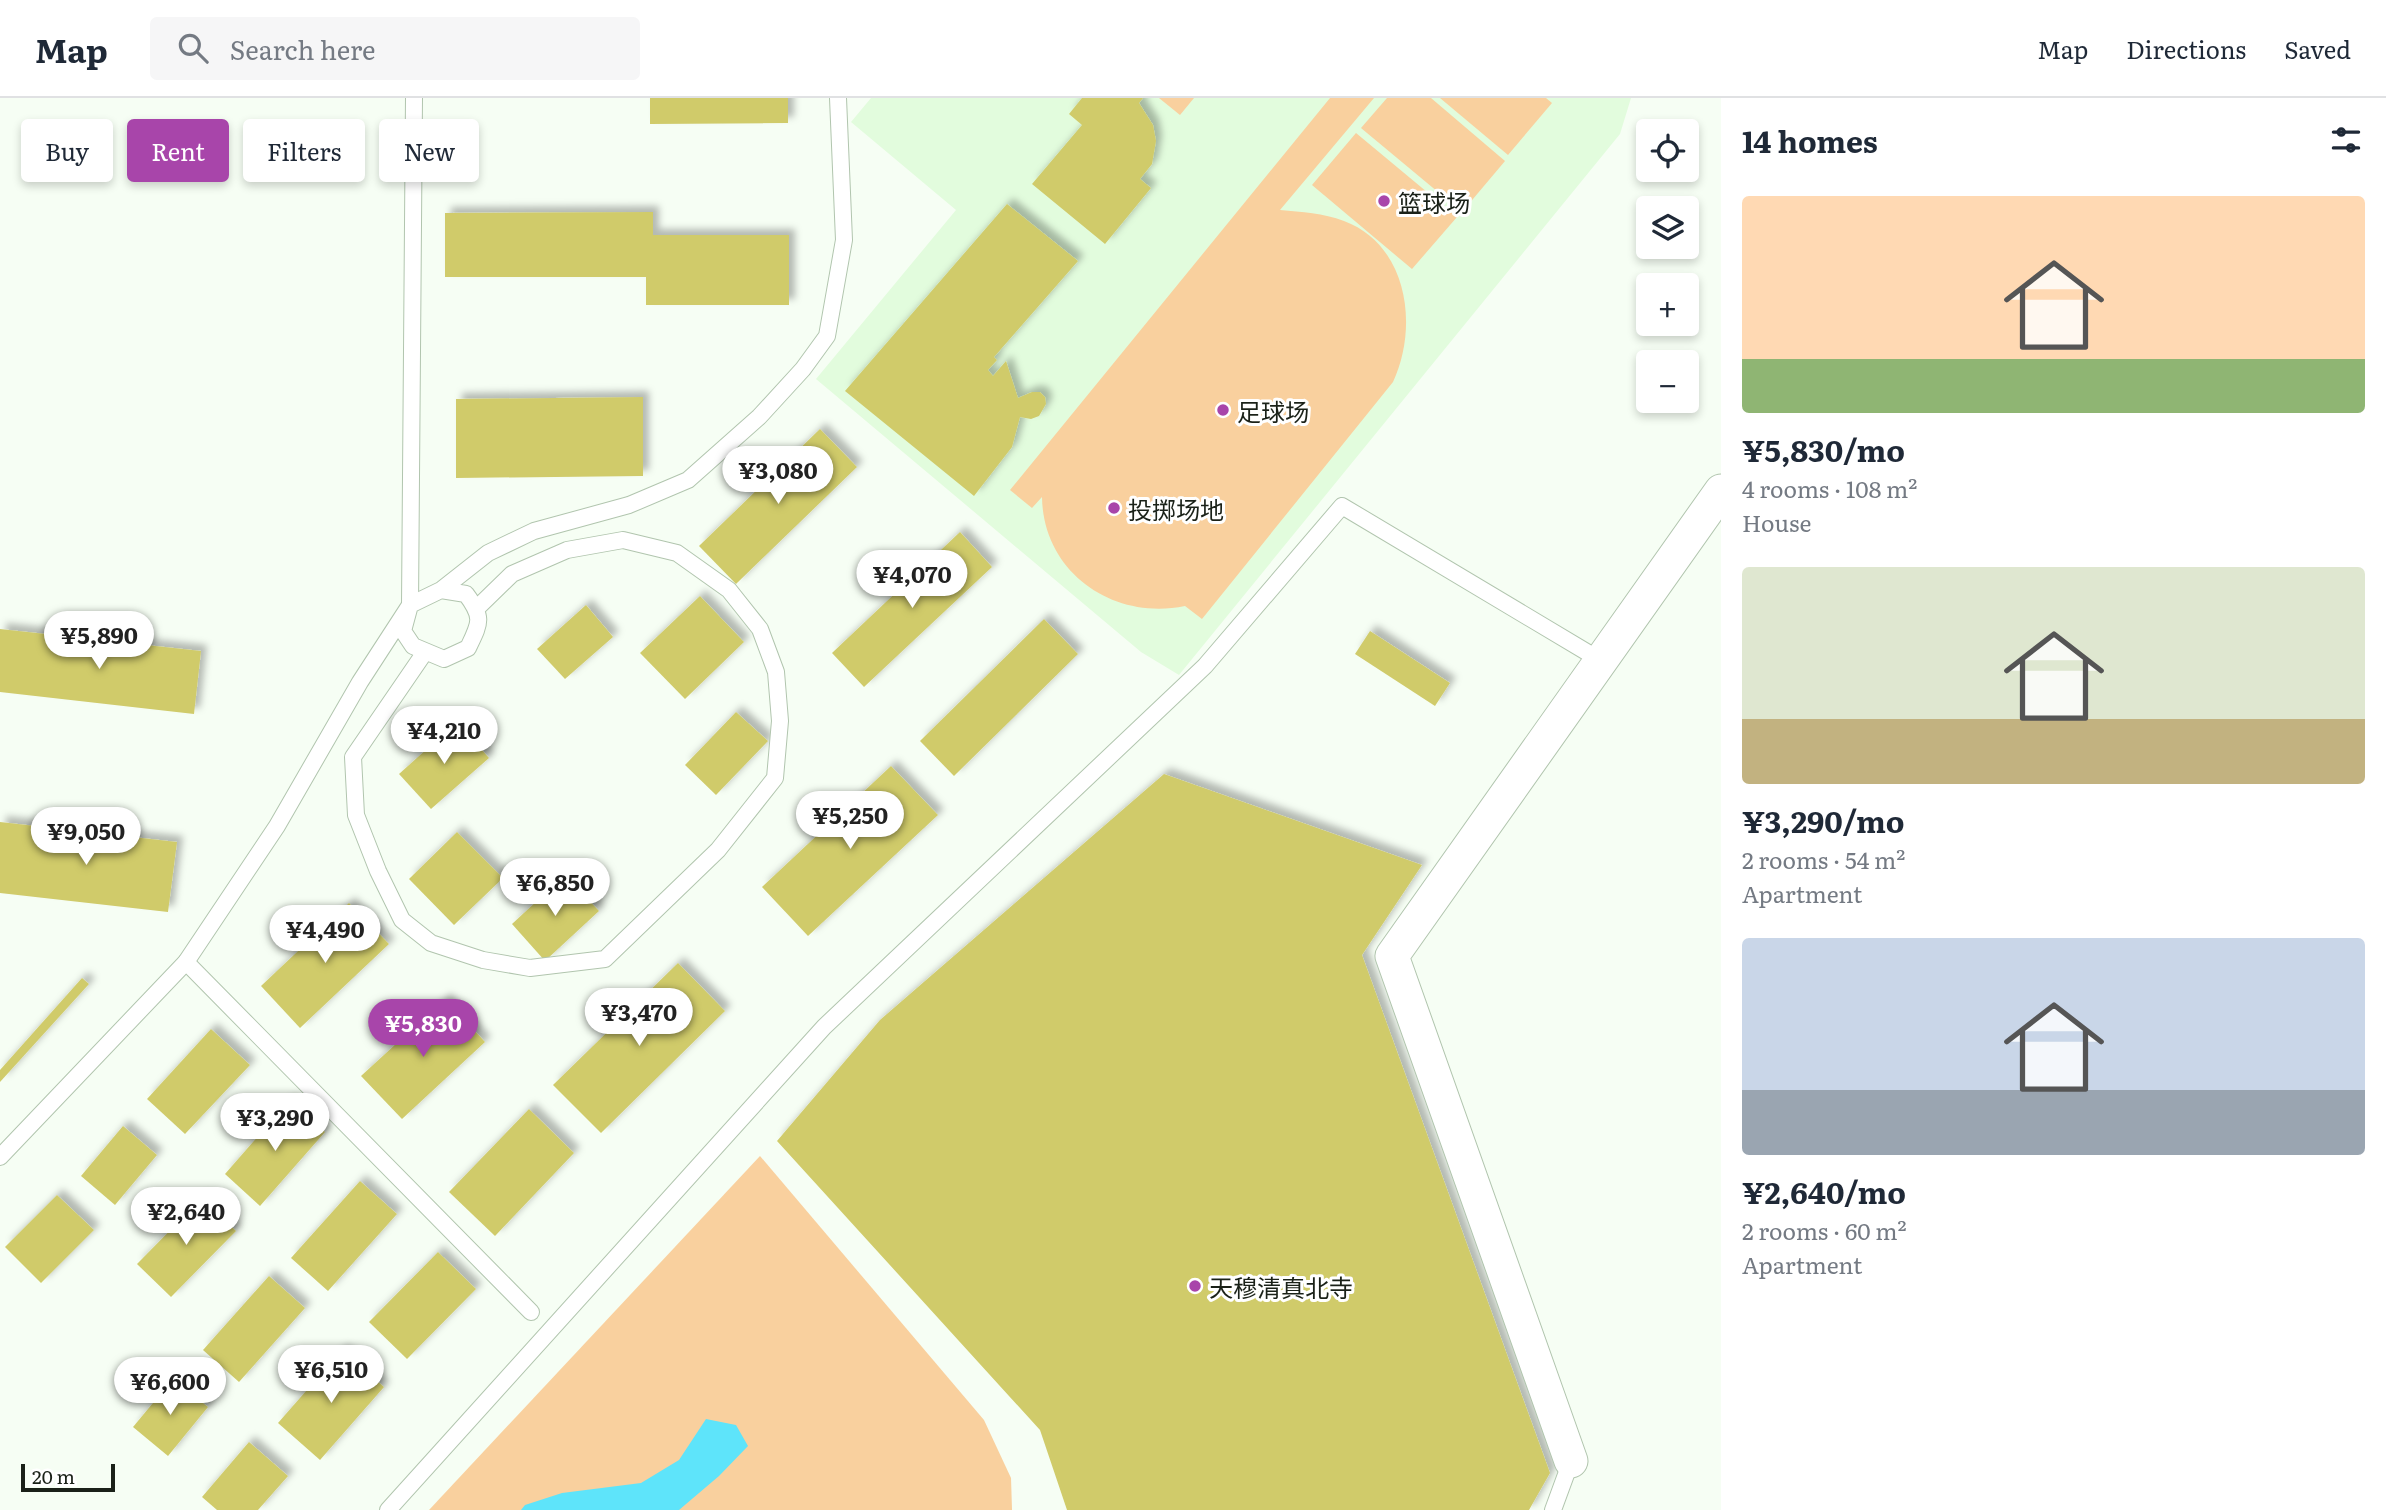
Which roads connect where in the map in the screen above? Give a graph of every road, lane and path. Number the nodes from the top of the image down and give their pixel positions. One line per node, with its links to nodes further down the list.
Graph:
1 (414, 98): 5 (lane)
2 (838, 98): 4 (lane)
3 (1721, 491): 8 (street)
4 (441, 590): 5 (lane); 6 (lane)
5 (410, 605): 7 (lane); 9 (lane)
6 (477, 608): 7 (lane); 7 (lane)
7 (425, 652)
8 (1600, 660): 12 (street); 13 (lane)
9 (186, 962): 10 (lane); 11 (lane)
10 (0, 1157)
11 (531, 1312)
12 (1571, 1461): 14 (lane)
13 (388, 1510)
14 (1553, 1510)

